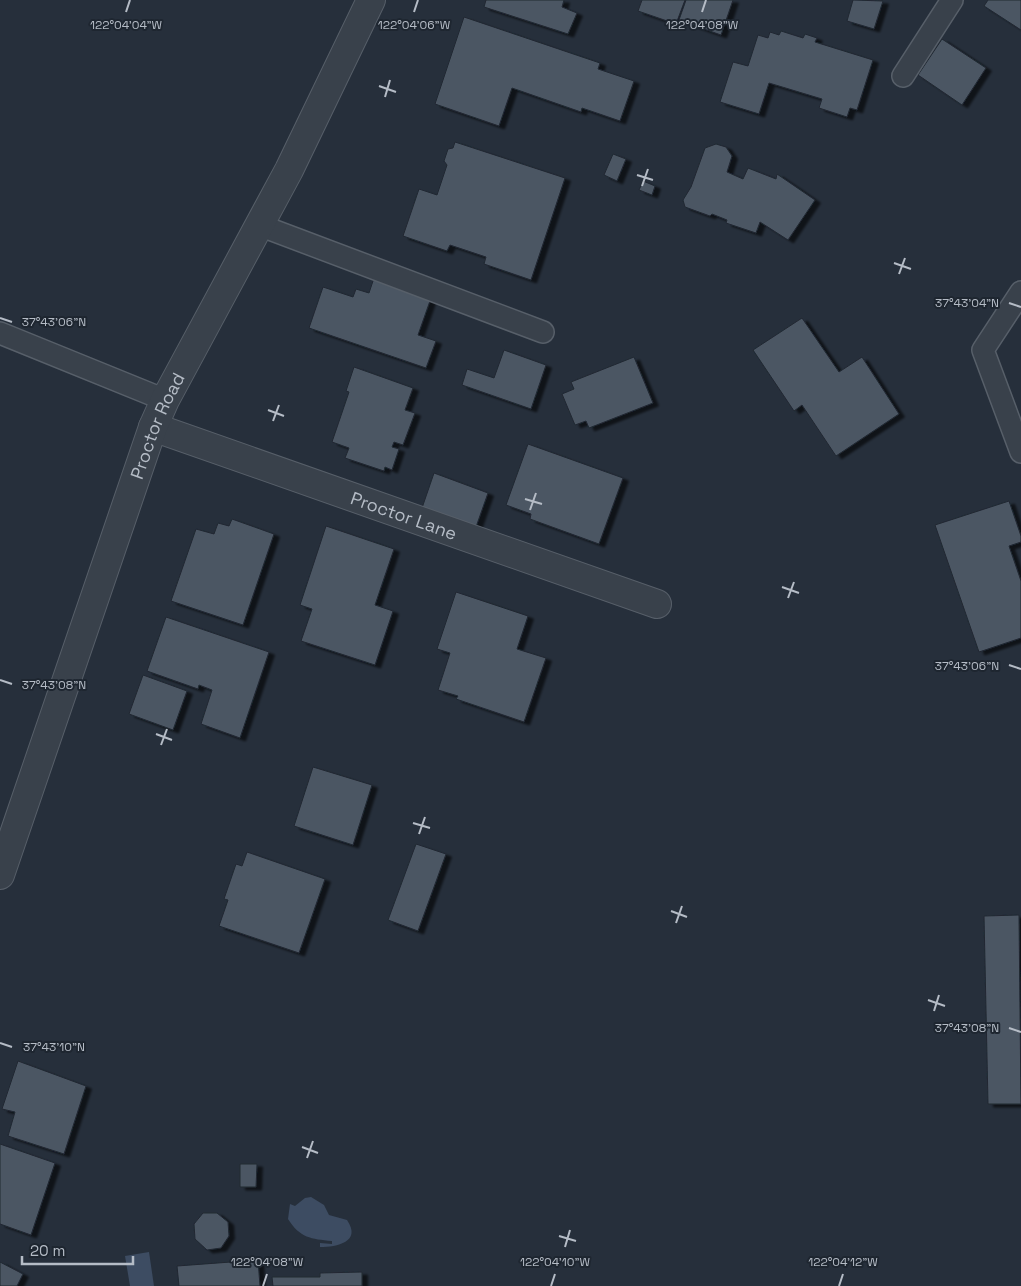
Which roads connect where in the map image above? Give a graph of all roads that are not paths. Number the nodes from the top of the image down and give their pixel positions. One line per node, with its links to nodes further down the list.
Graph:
1 (371, 0): 4 (street, Proctor Road)
2 (952, 0): 3 (lane)
3 (903, 76)
4 (259, 225): 6 (lane); 8 (street, Proctor Road)
5 (1021, 292): 10 (lane)
6 (543, 332)
7 (0, 333): 8 (lane)
8 (164, 400): 9 (street, Proctor Road)
9 (153, 427): 11 (street, Proctor Lane); 12 (street, Proctor Road)
10 (1021, 452)
11 (656, 604)
12 (0, 874)

